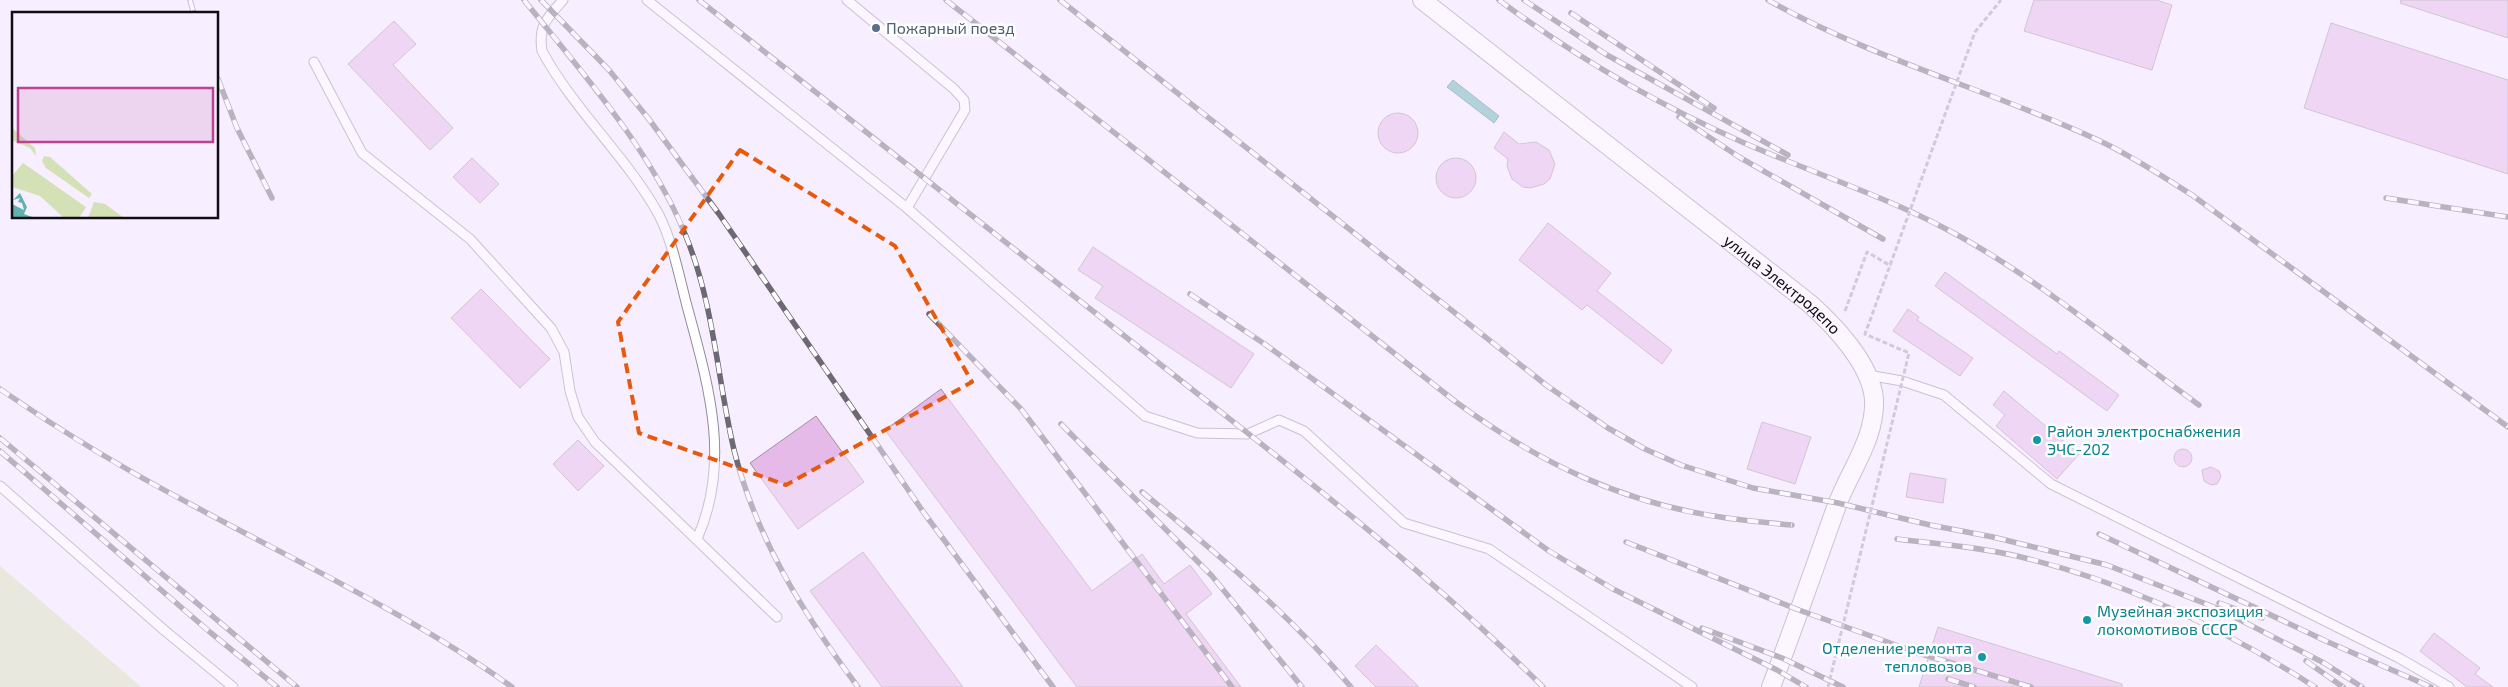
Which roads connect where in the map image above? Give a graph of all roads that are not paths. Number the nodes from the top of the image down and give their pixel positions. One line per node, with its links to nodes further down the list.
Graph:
1 (564, 0): 9 (lane)
2 (647, 0): 6 (lane)
3 (848, 0): 6 (lane)
4 (1422, 0): 7 (street, улица Электродепо)
5 (314, 62): 9 (lane)
6 (907, 208): 12 (lane)
7 (1868, 375): 13 (street, улица Электродепо); 14 (lane)
8 (0, 486): 11 (lane)
9 (697, 539): 10 (lane)
10 (777, 617)
11 (233, 687)
12 (1692, 687)
13 (1771, 687)
14 (2449, 687)

